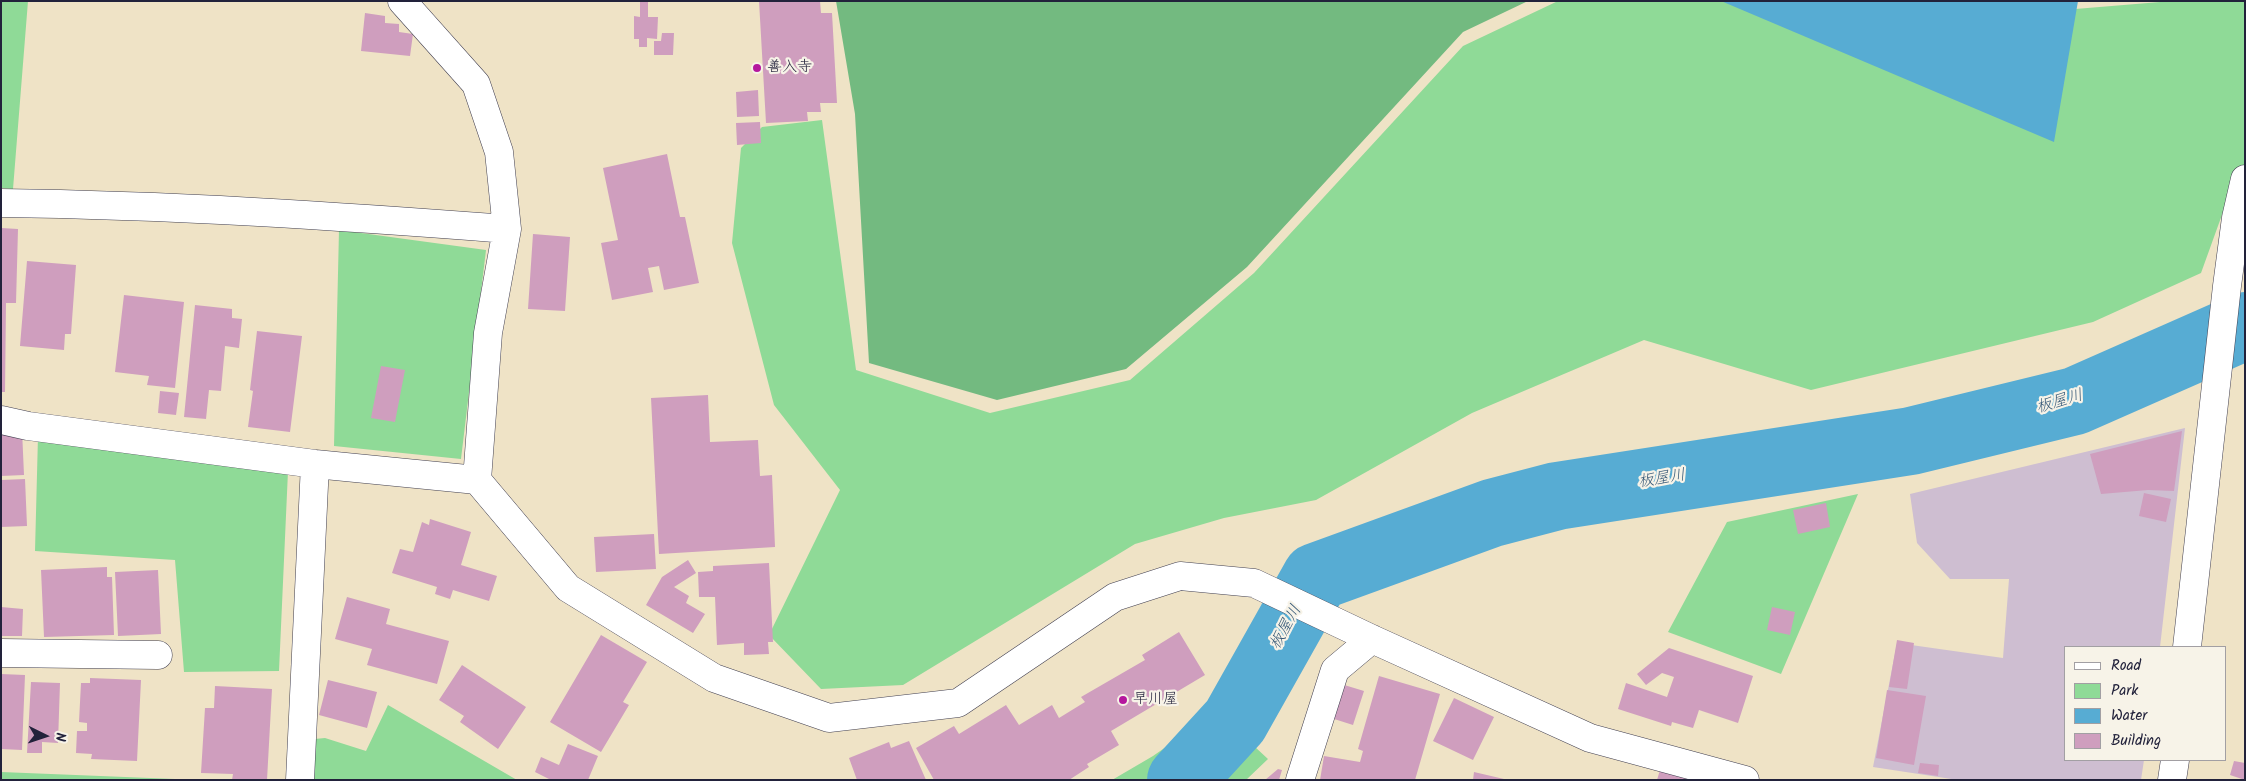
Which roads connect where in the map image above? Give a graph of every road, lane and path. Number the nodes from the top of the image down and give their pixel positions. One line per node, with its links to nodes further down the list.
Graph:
1 (402, 1): 4 (street)
2 (2245, 179): 9 (street)
3 (1, 203): 4 (street)
4 (507, 230): 7 (street)
5 (1, 420): 6 (street)
6 (315, 464): 7 (street); 13 (street)
7 (477, 480): 8 (street)
8 (1364, 635): 14 (street); 15 (street)
9 (2187, 646)
10 (1, 653): 11 (street)
11 (158, 655)
12 (2175, 761): 16 (street)
13 (300, 780)
14 (1300, 780)
15 (1745, 780)
16 (2172, 780)

